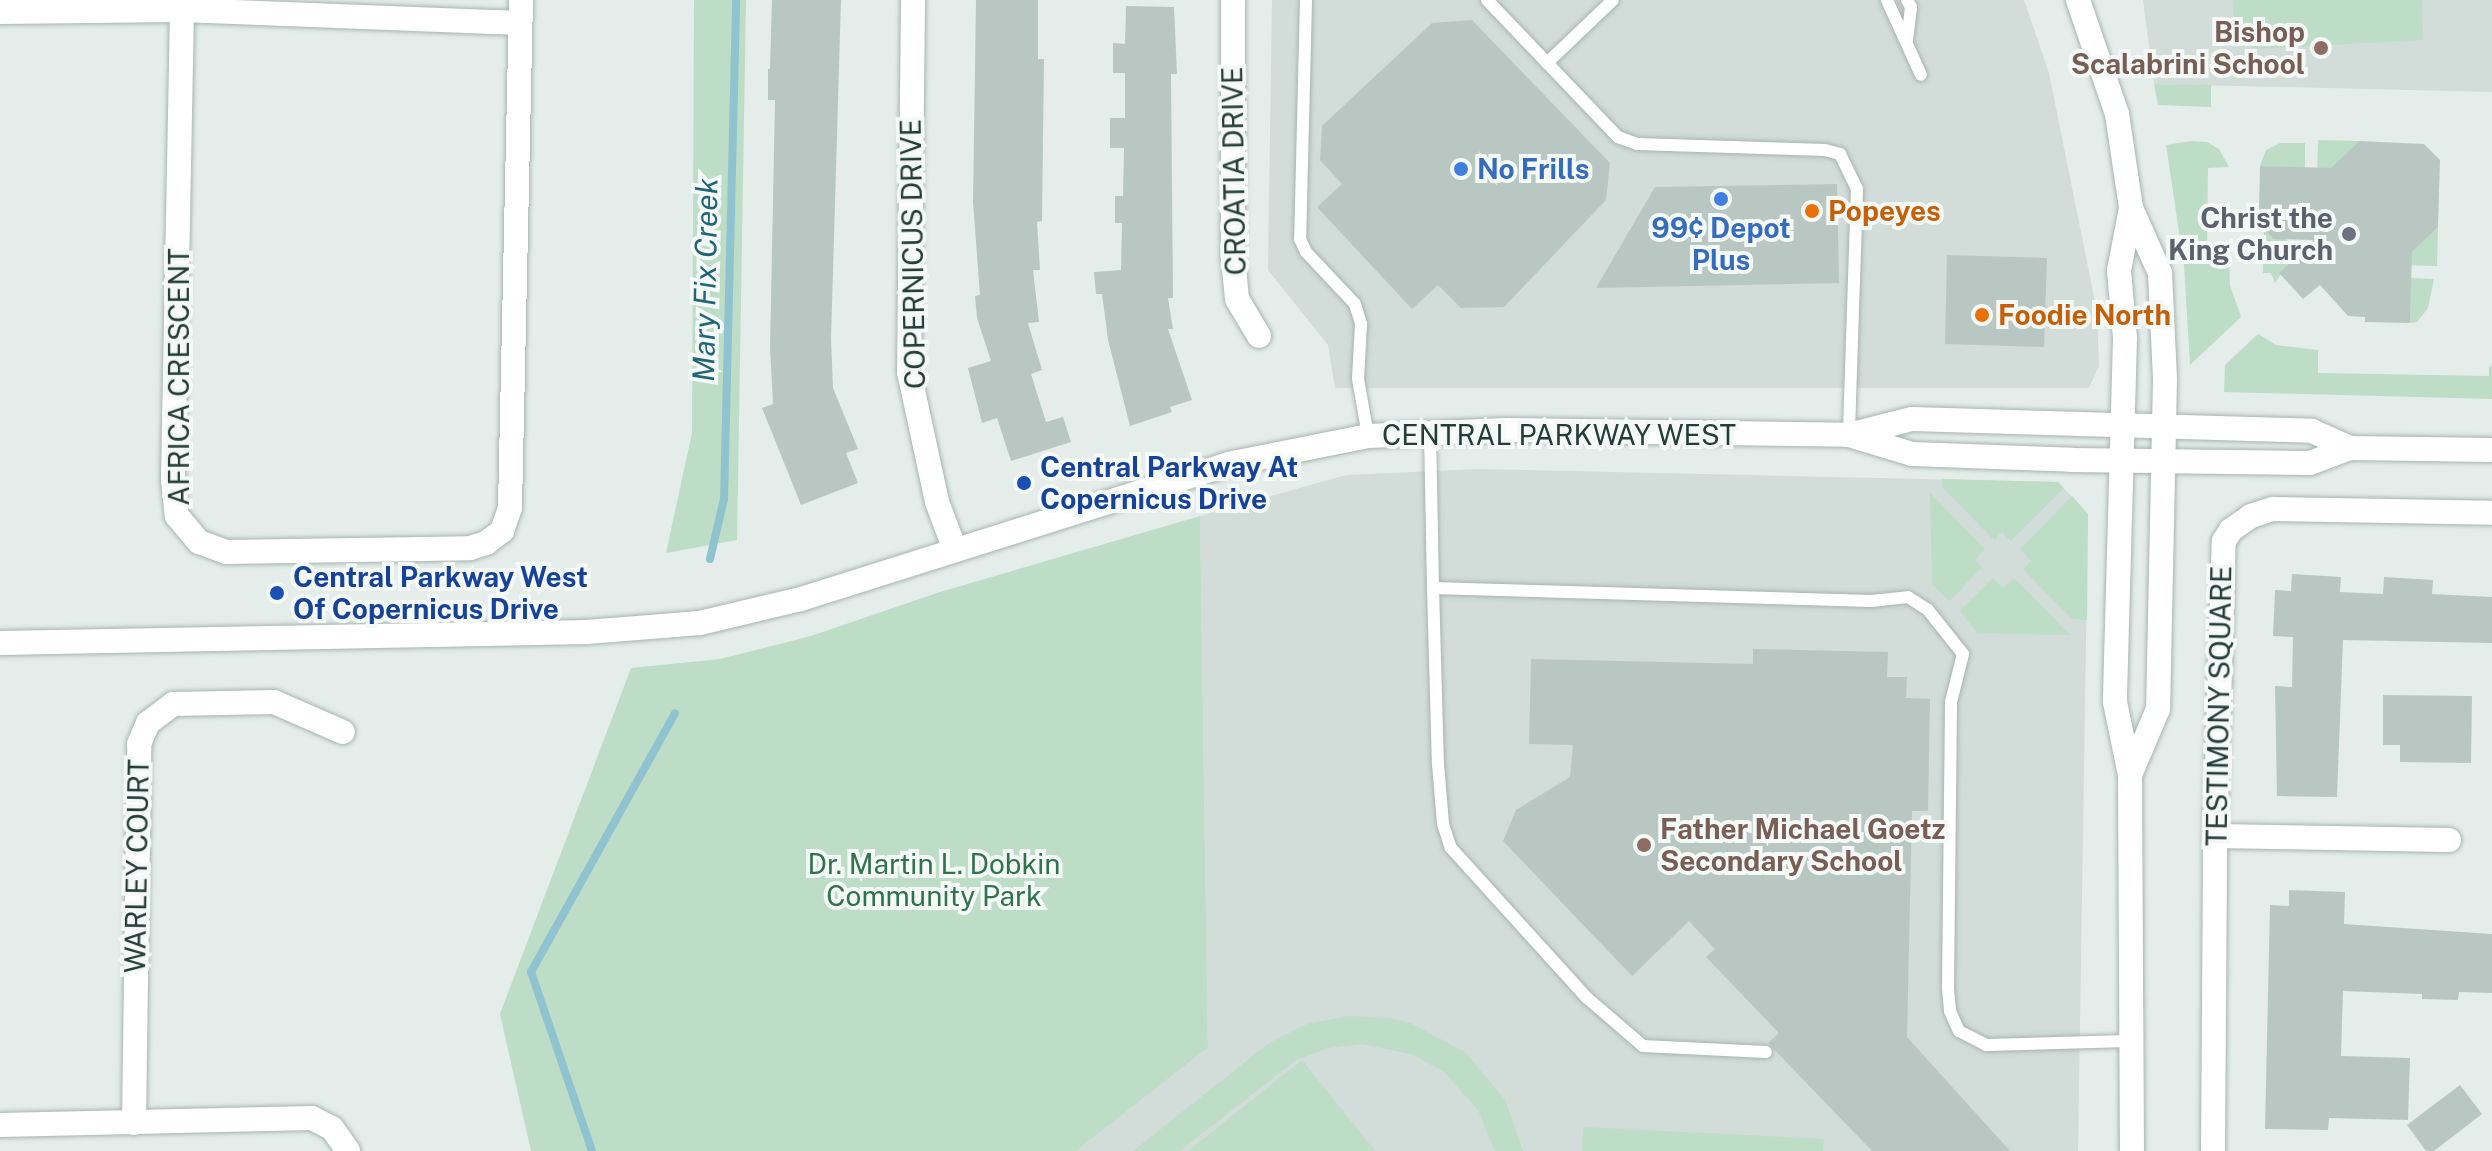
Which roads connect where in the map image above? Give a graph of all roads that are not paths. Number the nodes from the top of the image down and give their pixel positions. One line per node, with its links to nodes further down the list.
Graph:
1 (913, 0): 27 (street, COPERNICUS DRIVE)
2 (1233, 0): 16 (street, CROATIA DRIVE)
3 (1306, 0): 21 (lane)
4 (1487, 0): 13 (lane)
5 (1613, 0): 13 (lane)
6 (1887, 0): 12 (lane)
7 (1907, 0): 12 (lane)
8 (2078, 0): 15 (street)
9 (182, 10): 10 (street); 11 (street); 11 (street, AFRICA CRESCENT)
10 (0, 12)
11 (520, 12)
12 (1907, 43): 14 (lane)
13 (1547, 63): 20 (lane)
14 (1921, 75)
15 (2131, 208): 17 (street); 18 (street)
16 (1259, 336)
17 (2122, 425): 18 (street, CENTRAL PARKWAY WEST); 20 (street, CENTRAL PARKWAY WEST); 24 (street)
18 (2163, 427): 22 (street, CENTRAL PARKWAY WEST); 25 (street)
19 (1430, 431): 20 (street, CENTRAL PARKWAY WEST); 21 (street, CENTRAL PARKWAY WEST); 28 (lane)
20 (1849, 435): 24 (street, CENTRAL PARKWAY WEST)
21 (1368, 436): 27 (street, CENTRAL PARKWAY WEST)
22 (2350, 448): 23 (street, CENTRAL PARKWAY WEST); 25 (street, CENTRAL PARKWAY WEST)
23 (2492, 450)
24 (2121, 461): 25 (street, CENTRAL PARKWAY WEST); 31 (street)
25 (2163, 462): 31 (street)
26 (2492, 513): 32 (street, TESTIMONY SQUARE)
27 (955, 550): 29 (street, CENTRAL PARKWAY WEST)
28 (1433, 588): 34 (lane); 35 (lane)
29 (0, 643)
30 (343, 732): 36 (street, WARLEY COURT)
31 (2130, 775): 34 (street)
32 (2215, 836): 33 (street); 40 (street, TESTIMONY SQUARE)
33 (2449, 840)
34 (2129, 1041): 39 (street)
35 (1766, 1052)
36 (134, 1123): 37 (street); 38 (street)
37 (0, 1125)
38 (348, 1151)
39 (2132, 1151)
40 (2213, 1151)

